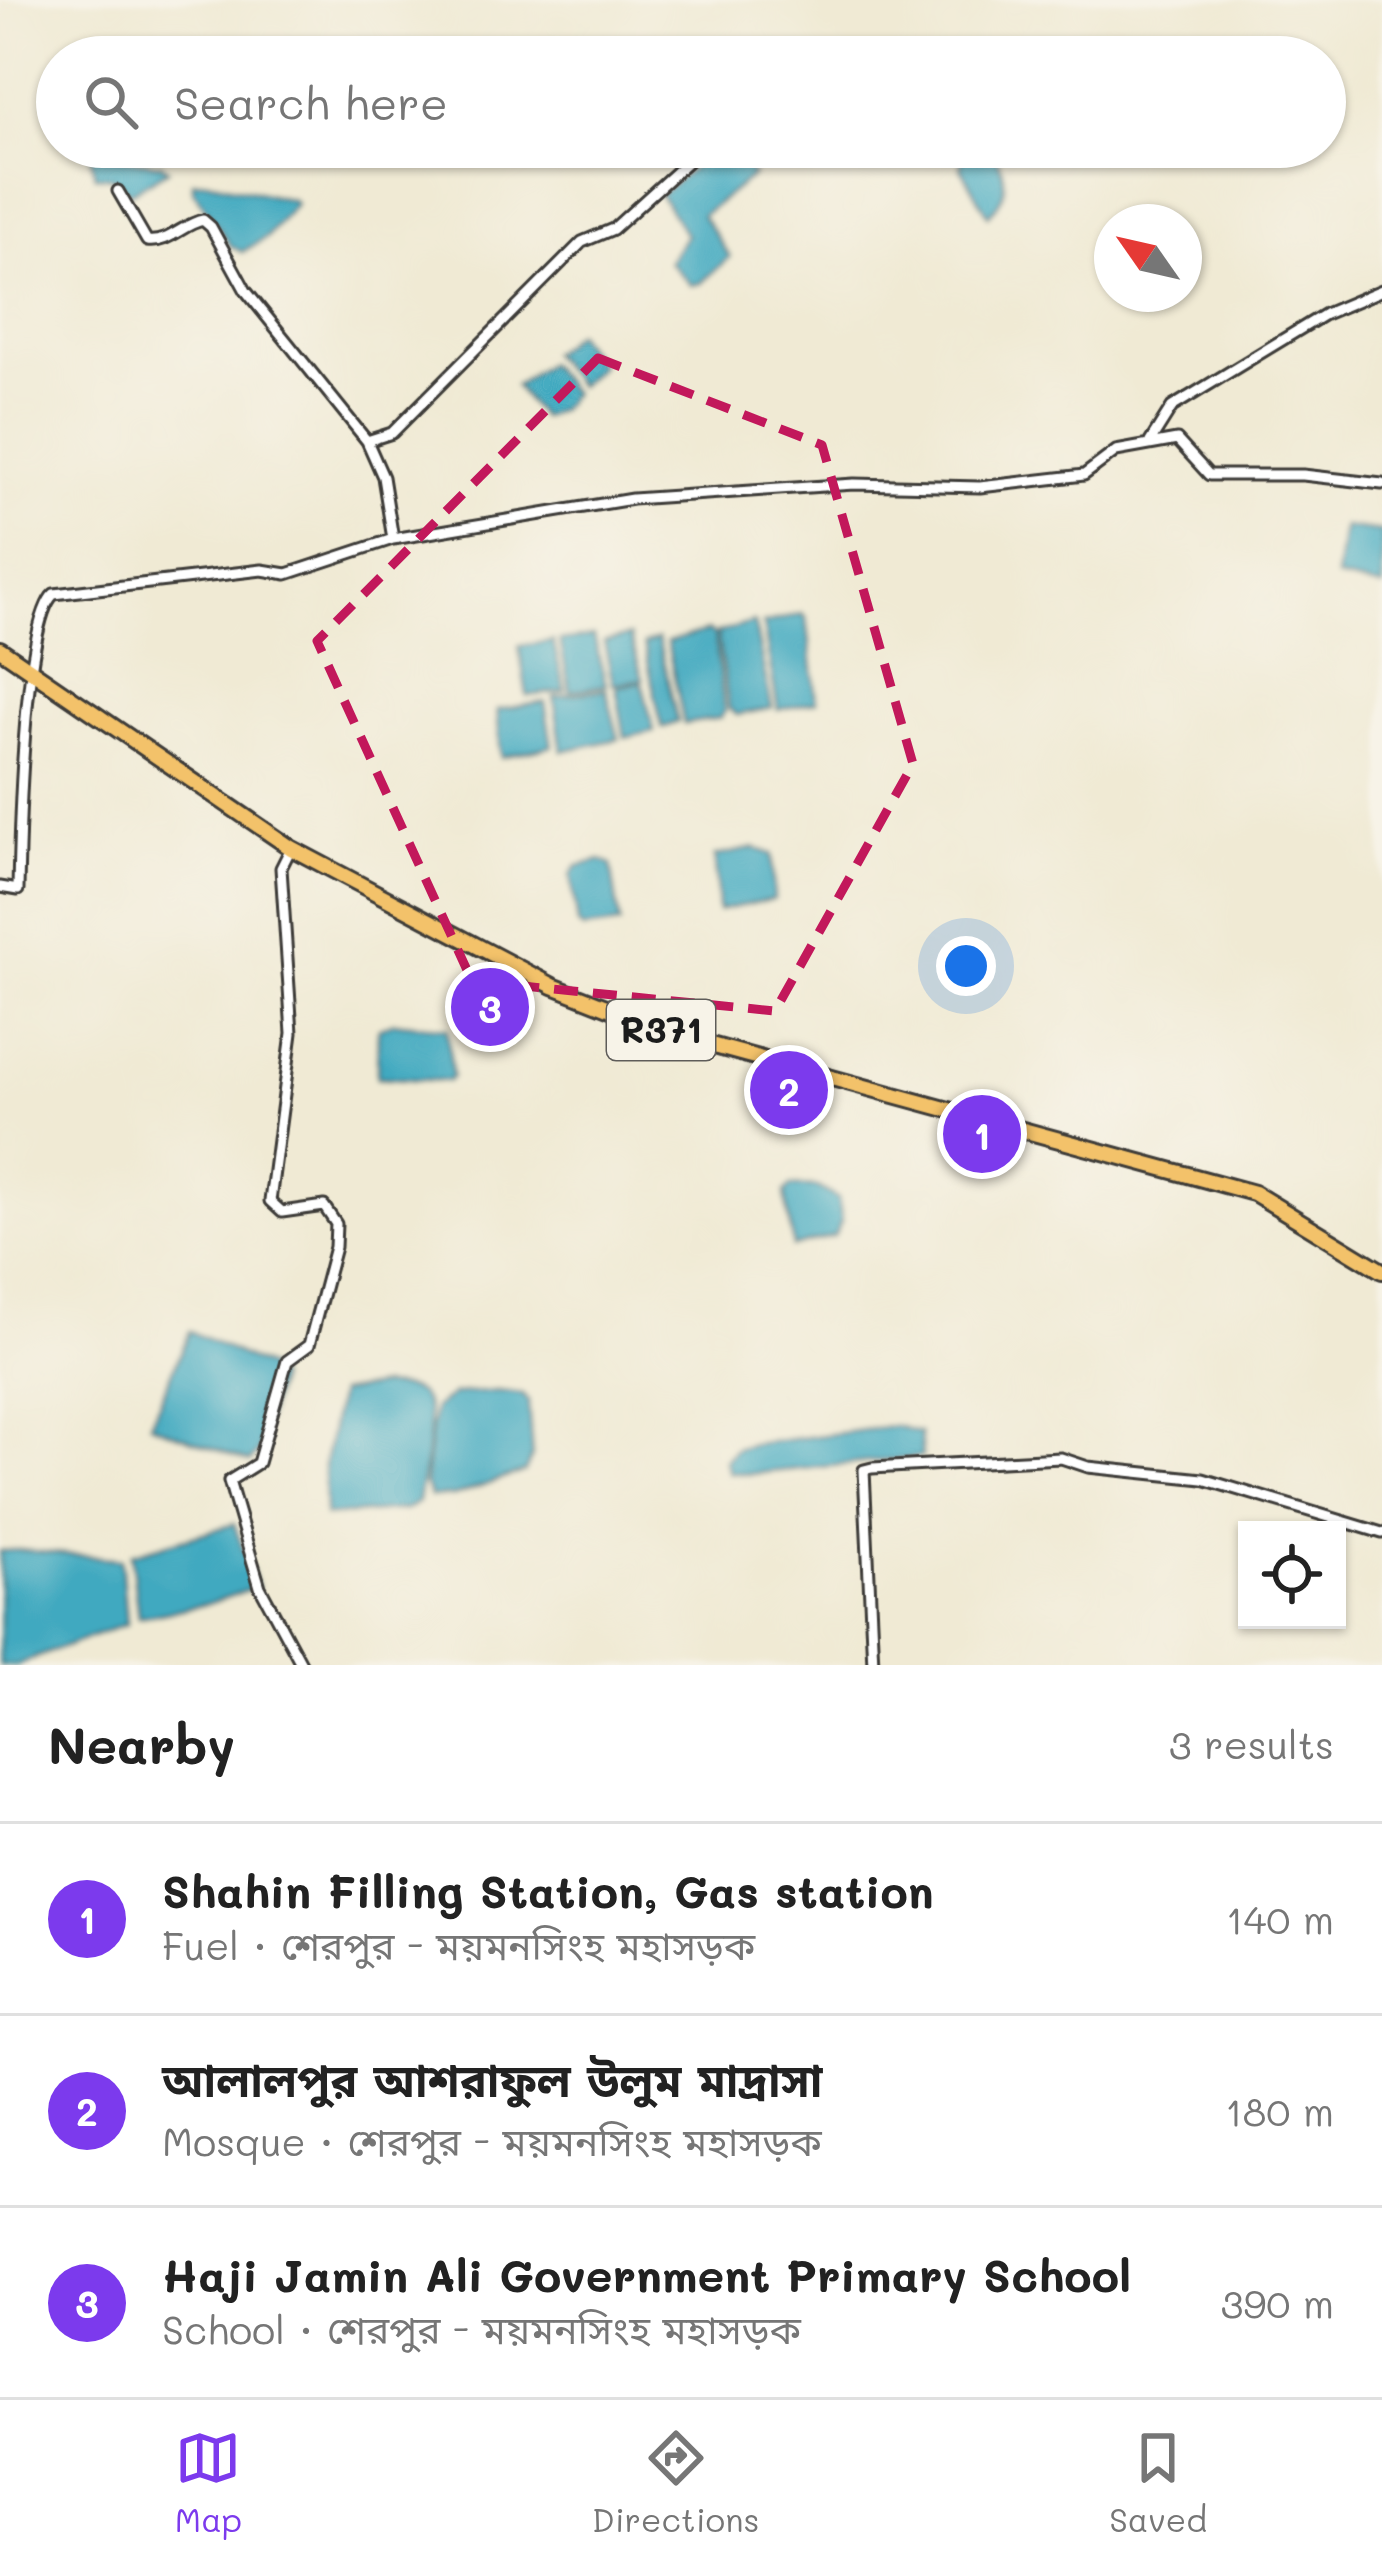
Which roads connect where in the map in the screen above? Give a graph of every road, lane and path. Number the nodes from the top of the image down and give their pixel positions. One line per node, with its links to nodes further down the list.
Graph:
1 (680, 168): 4 (street)
2 (118, 191): 4 (street)
3 (1382, 290): 5 (street)
4 (367, 441): 7 (street)
5 (1150, 442): 6 (street); 7 (street)
6 (1382, 484)
7 (393, 539): 9 (street)
8 (0, 649): 9 (main road, R371)
9 (33, 676): 10 (main road, R371); 11 (street)
10 (291, 848): 12 (main road, R371); 14 (street)
11 (0, 887)
12 (1382, 1271)
13 (1382, 1533): 15 (street)
14 (302, 1665)
15 (872, 1665)

